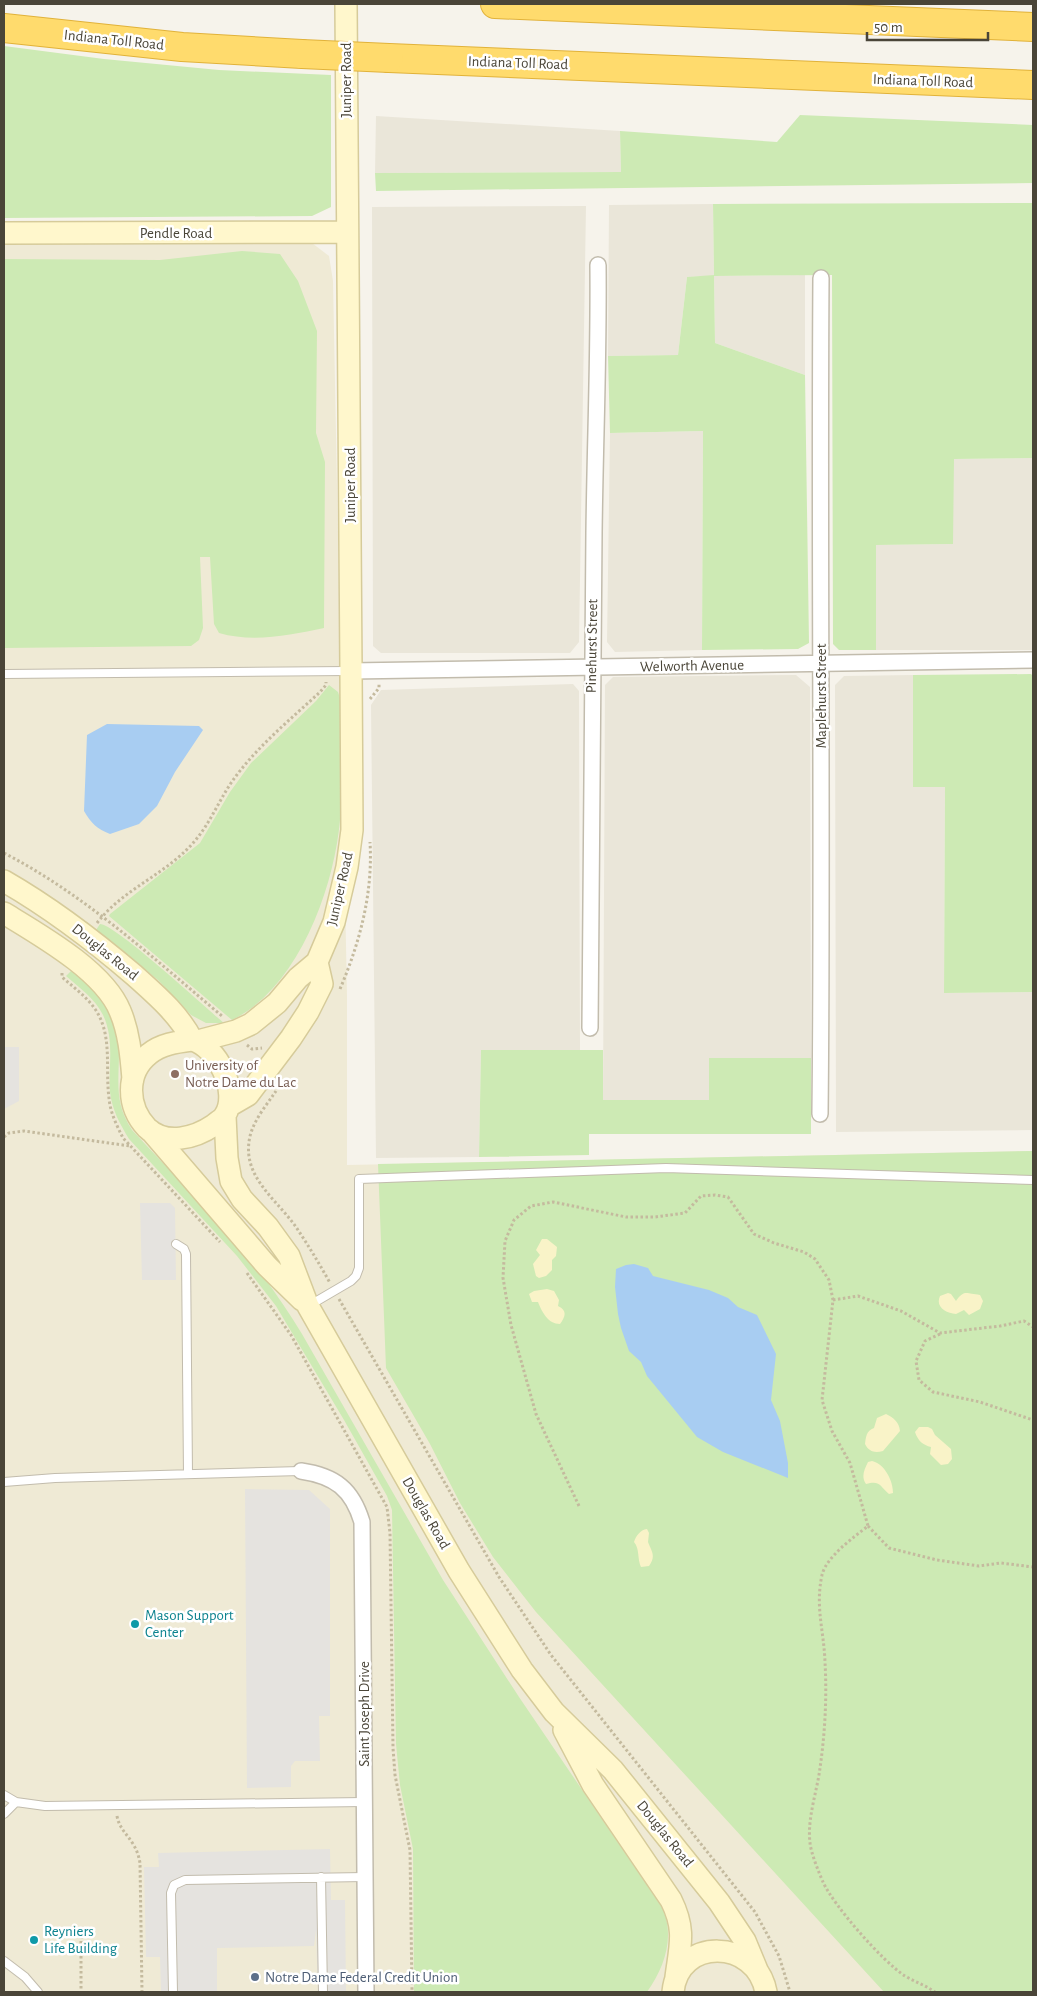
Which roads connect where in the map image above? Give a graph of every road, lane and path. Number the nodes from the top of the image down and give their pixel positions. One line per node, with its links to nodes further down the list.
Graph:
1 (346, 4): 6 (street, Juniper Road)
2 (495, 4): 3 (highway)
3 (1033, 27)
4 (4, 28): 5 (highway, Indiana Toll Road, bridge)
5 (1033, 85)
6 (348, 232): 7 (street, Pendle Road); 13 (street, Juniper Road)
7 (4, 233)
8 (598, 265): 12 (street, Pinehurst Street)
9 (821, 278): 11 (street, Maplehurst Street)
10 (1033, 660): 11 (street, Welworth Avenue)
11 (821, 664): 12 (street, Welworth Avenue); 30 (street, Maplehurst Street)
12 (592, 667): 13 (street, Welworth Avenue); 23 (street, Pinehurst Street)
13 (351, 671): 14 (lane); 20 (street, Juniper Road)
14 (326, 672): 15 (lane); 19 (path)
15 (4, 674)
16 (4, 853): 19 (path)
17 (4, 881): 25 (street, Douglas Road)
18 (4, 913): 27 (street, Douglas Road)
19 (103, 916): 22 (path)
20 (317, 962): 25 (street, Juniper Road); 29 (street)
21 (64, 980): 33 (path)
22 (222, 1016)
23 (590, 1028)
24 (242, 1039): 26 (path)
25 (195, 1041): 27 (street); 29 (street)
26 (268, 1048)
27 (133, 1078): 31 (street)
28 (281, 1084): 38 (path)
29 (227, 1111): 31 (street); 40 (street, Douglas Road)
30 (820, 1114)
31 (150, 1131): 40 (street, Douglas Road)
32 (4, 1137): 33 (path)
33 (130, 1146): 36 (path)
34 (1033, 1180): 38 (lane)
35 (176, 1244): 45 (lane)
36 (222, 1244)
37 (241, 1266): 68 (path)
38 (334, 1290): 40 (lane); 70 (path)
39 (833, 1300): 42 (path); 47 (path); 48 (path)
40 (308, 1306): 50 (street, Douglas Road)
41 (1033, 1327): 42 (path)
42 (940, 1333): 43 (path)
43 (1033, 1420)
44 (301, 1471): 45 (lane); 53 (street, Saint Joseph Drive)
45 (188, 1474): 46 (lane)
46 (4, 1482)
47 (579, 1506)
48 (868, 1526): 49 (path); 71 (path)
49 (1033, 1567)
50 (554, 1712): 60 (street, Douglas Road); 61 (street, Douglas Road)
51 (4, 1795): 52 (lane)
52 (16, 1802): 54 (lane); 55 (lane)
53 (364, 1802): 54 (lane); 57 (street, Saint Joseph Drive)
54 (116, 1805): 64 (path)
55 (4, 1814)
56 (321, 1877): 57 (lane); 65 (lane); 66 (lane)
57 (365, 1877): 67 (street, Saint Joseph Drive)
58 (80, 1936): 63 (path)
59 (4, 1961): 62 (lane)
60 (757, 1970): 61 (street); 69 (street, Douglas Road)
61 (672, 1987)
62 (38, 1992)
63 (81, 1992)
64 (142, 1992)
65 (173, 1992)
66 (323, 1992)
67 (366, 1992)
68 (412, 1992)
69 (766, 1992)
70 (790, 1992)
71 (935, 1992)

